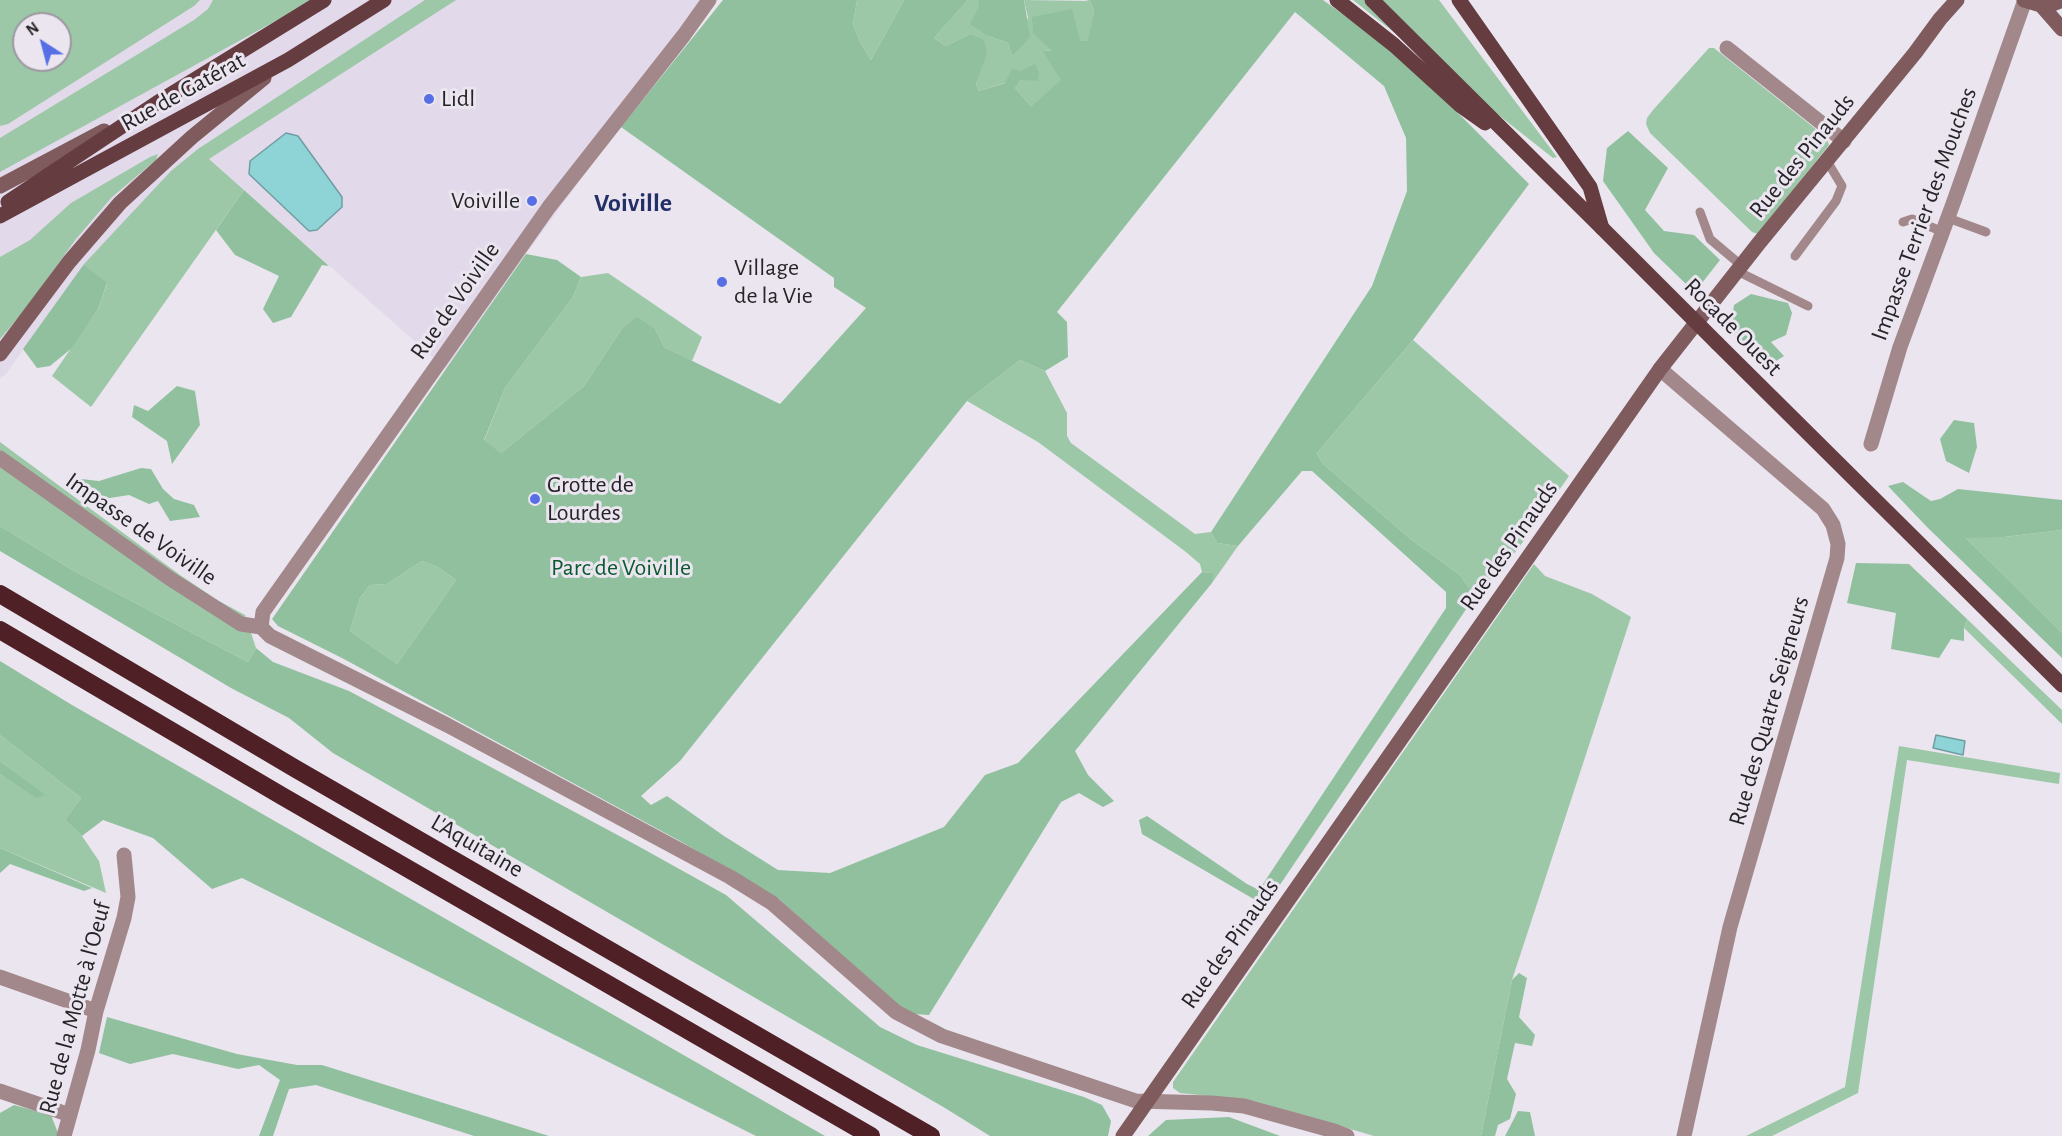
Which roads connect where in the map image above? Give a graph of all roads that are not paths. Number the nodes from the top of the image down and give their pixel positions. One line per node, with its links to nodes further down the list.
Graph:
1 (324, 0): 14 (main road, Rue de Gatérat)
2 (384, 0): 13 (main road, Rue de Gatérat)
3 (709, 0): 35 (street, Rue de Voiville)
4 (1337, 0): 16 (main road)
5 (1372, 0): 16 (main road, Rocade Ouest)
6 (1458, 0): 24 (main road)
7 (1957, 0): 15 (street, Rue des Pinauds)
8 (2025, 0): 10 (street); 23 (street, Impasse Terrier des Mouches)
9 (2062, 0): 10 (street)
10 (2041, 5): 11 (street)
11 (2062, 29)
12 (1727, 48): 15 (street)
13 (288, 60): 21 (main road, Rue de Gatérat); 29 (street)
14 (157, 103): 18 (street); 19 (main road, Rue de Gatérat)
15 (1844, 141): 17 (street, Rue des Pinauds)
16 (1526, 153): 24 (main road, Rocade Ouest)
17 (1827, 161): 26 (lane); 27 (street, Rue des Pinauds)
18 (0, 186)
19 (0, 207)
20 (1700, 212): 27 (lane)
21 (0, 216)
22 (1903, 222): 23 (lane)
23 (1945, 225): 25 (lane); 31 (street, Impasse Terrier des Mouches)
24 (1602, 228): 36 (main road, Rocade Ouest, bridge)
25 (1986, 232)
26 (1795, 256)
27 (1739, 269): 28 (lane); 30 (street, Rue des Pinauds)
28 (1808, 306)
29 (0, 354)
30 (1660, 369): 41 (street, Rue des Pinauds); 48 (street, Rue des Quatre Seigneurs)
31 (1871, 444)
32 (0, 458): 35 (street, Impasse de Voiville)
33 (0, 594): 45 (highway, L'Aquitaine)
34 (0, 630): 44 (highway)
35 (266, 632): 41 (street, Impasse de Voiville)
36 (2062, 685)
37 (124, 855): 39 (street, Rue de la Motte à l'Oeuf)
38 (0, 977): 39 (street)
39 (96, 1011): 42 (street, Rue de la Motte à l'Oeuf)
40 (0, 1091): 42 (street)
41 (1148, 1101): 46 (street, Rue des Pinauds); 47 (street, Impasse de Voiville)
42 (70, 1115): 43 (street, Rue de la Motte à l'Oeuf)
43 (68, 1135)
44 (871, 1136)
45 (931, 1136)
46 (1123, 1136)
47 (1347, 1136)
48 (1684, 1136)

